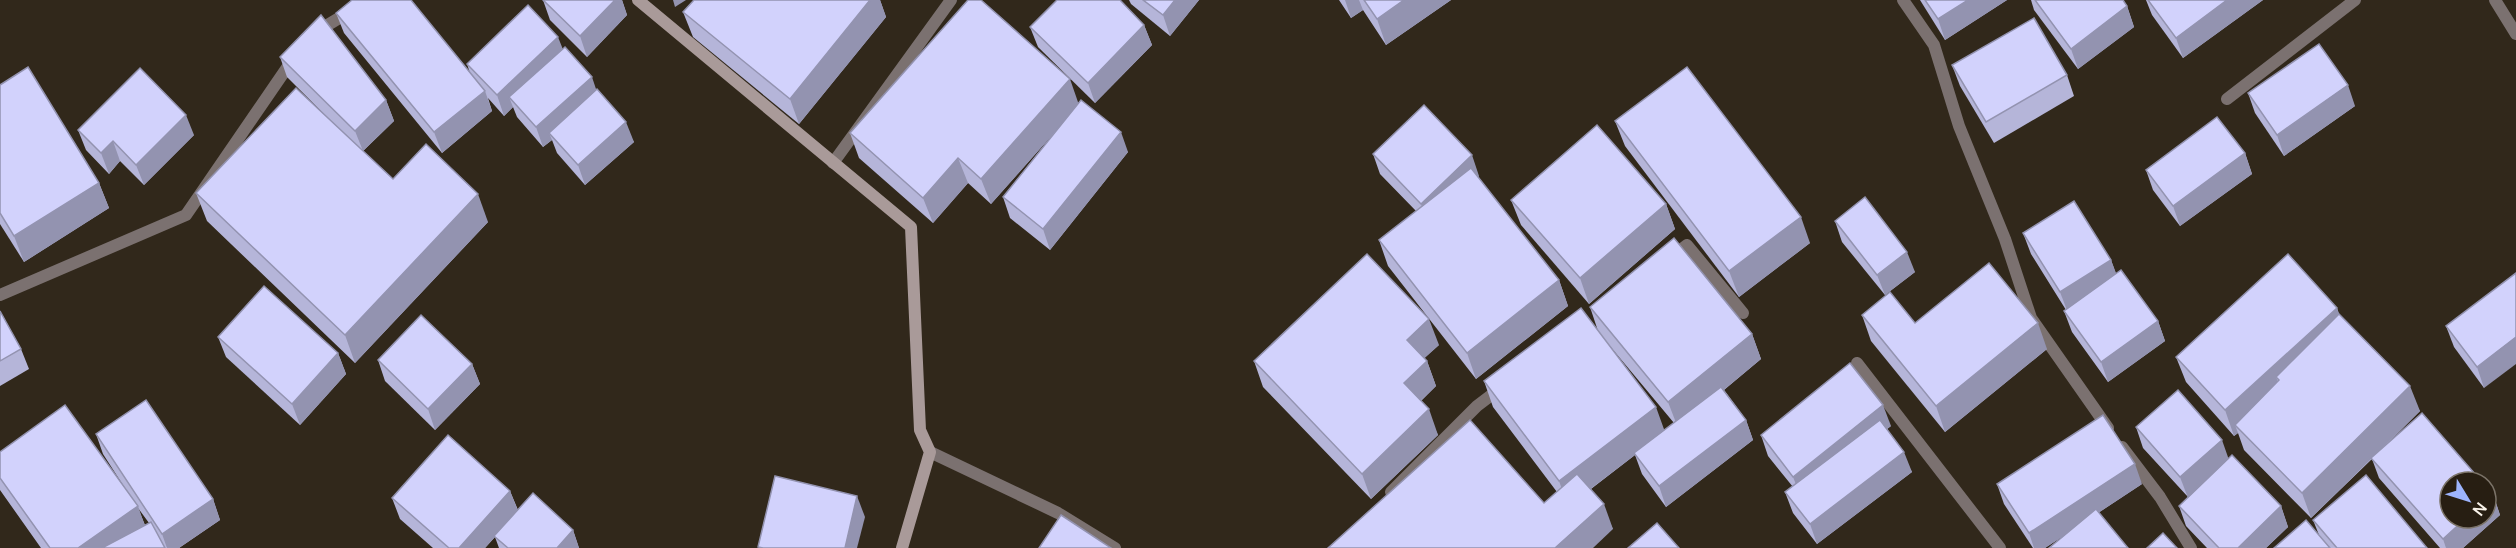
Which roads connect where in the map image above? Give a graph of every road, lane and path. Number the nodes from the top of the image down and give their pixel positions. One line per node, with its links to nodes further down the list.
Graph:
1 (369, 0): 11 (street)
2 (638, 0): 9 (street)
3 (951, 0): 9 (street)
4 (1903, 0): 20 (street)
5 (2355, 0): 8 (street)
6 (2495, 0): 7 (street)
7 (2516, 34)
8 (2227, 99)
9 (833, 163): 15 (street)
10 (1660, 266): 12 (street)
11 (0, 296)
12 (1743, 313)
13 (1857, 363): 19 (street)
14 (1514, 378): 16 (street)
15 (930, 452): 17 (street); 18 (street)
16 (1385, 498)
17 (902, 548)
18 (1115, 548)
19 (2000, 548)
20 (2191, 548)

